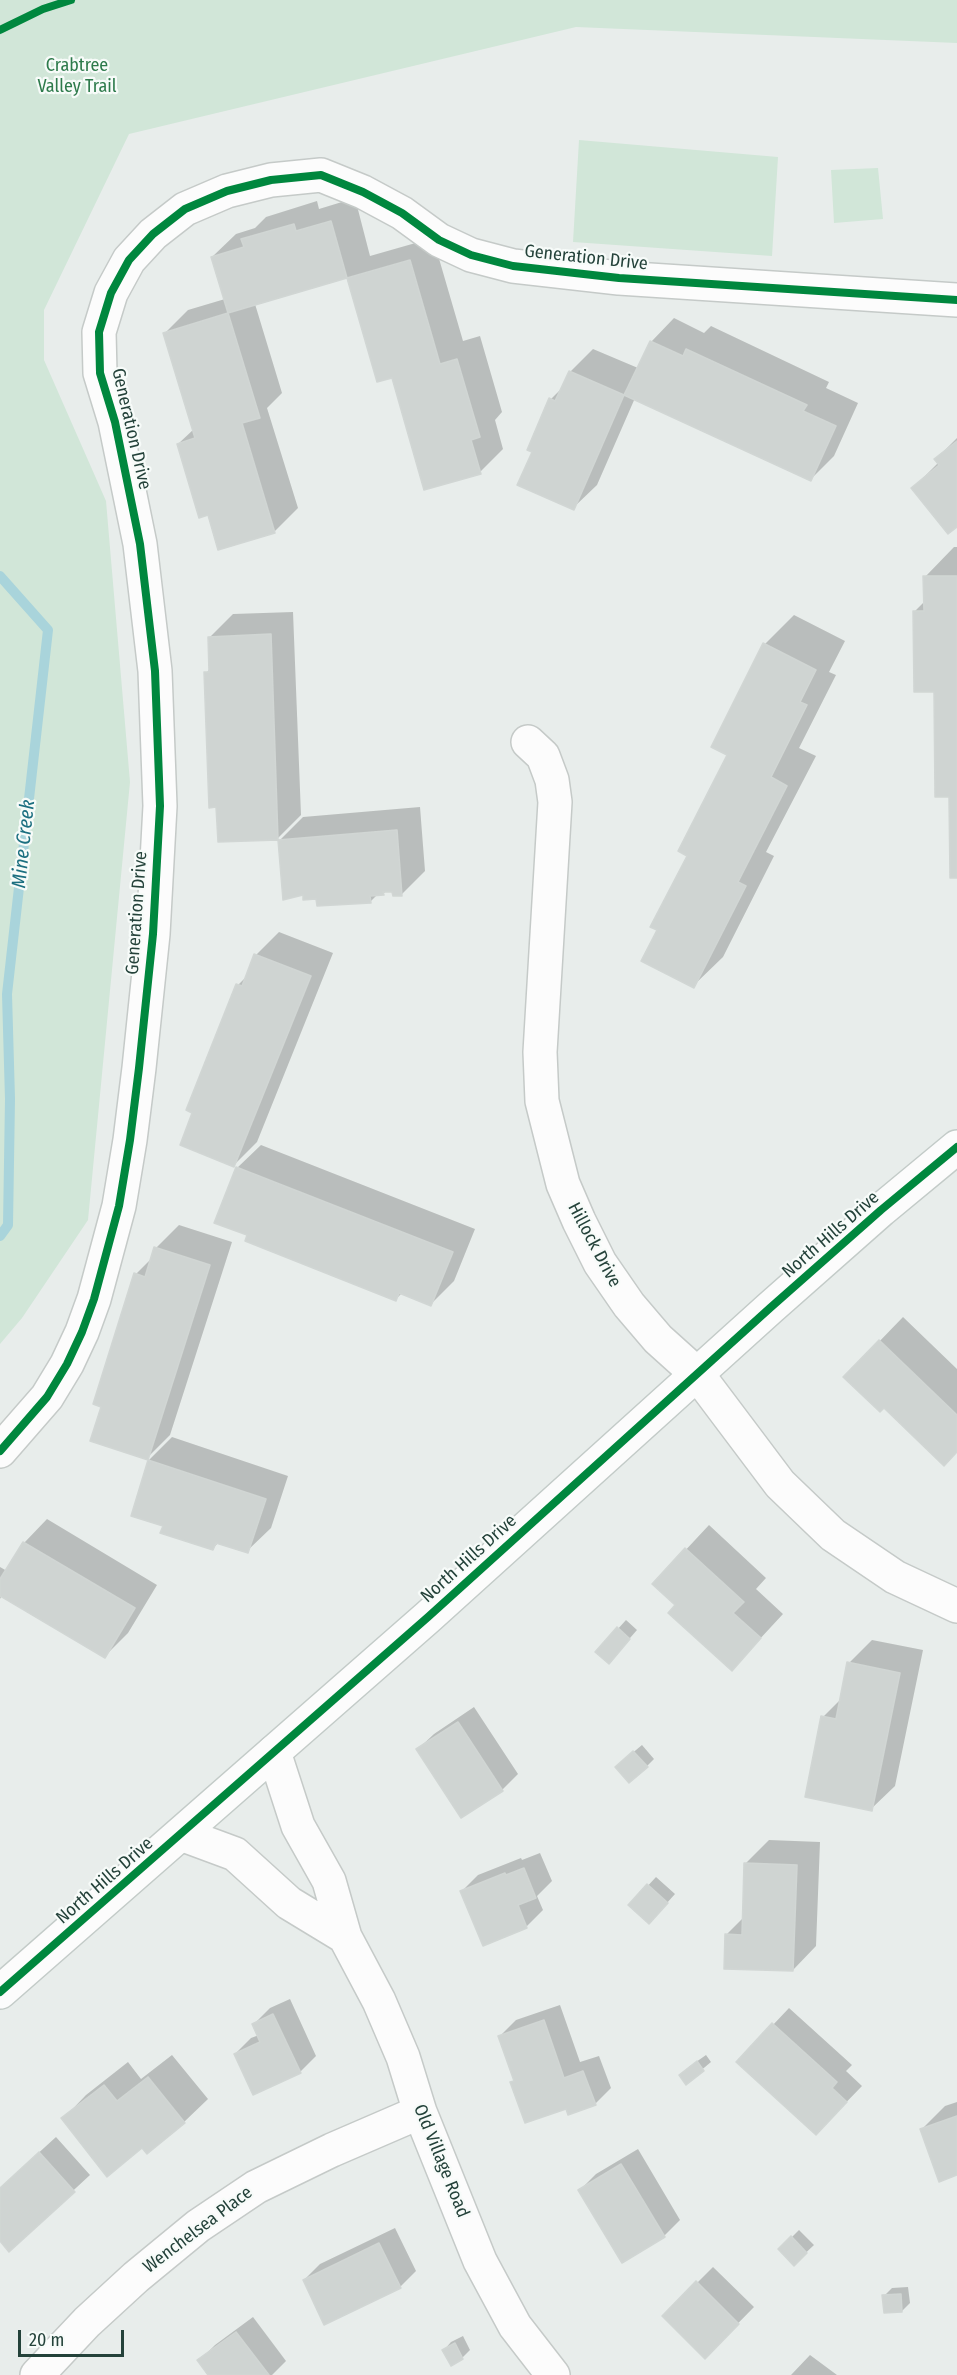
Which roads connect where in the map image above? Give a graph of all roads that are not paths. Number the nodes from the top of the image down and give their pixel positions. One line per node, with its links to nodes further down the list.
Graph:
1 (957, 300): 5 (street, Generation Drive)
2 (528, 742): 4 (street, Hillock Drive)
3 (957, 1147): 4 (street, North Hills Drive)
4 (698, 1375): 6 (street, Hillock Drive); 7 (street, North Hills Drive)
5 (0, 1451)
6 (957, 1606)
7 (274, 1752): 8 (street, North Hills Drive); 9 (street, Old Village Road)
8 (181, 1834): 9 (street, Old Village Road); 10 (street, North Hills Drive)
9 (345, 1938): 11 (street, Old Village Road)
10 (0, 1992)
11 (420, 2112): 12 (street, Wenchelsea Place); 13 (street, Old Village Road)
12 (37, 2375)
13 (553, 2375)

